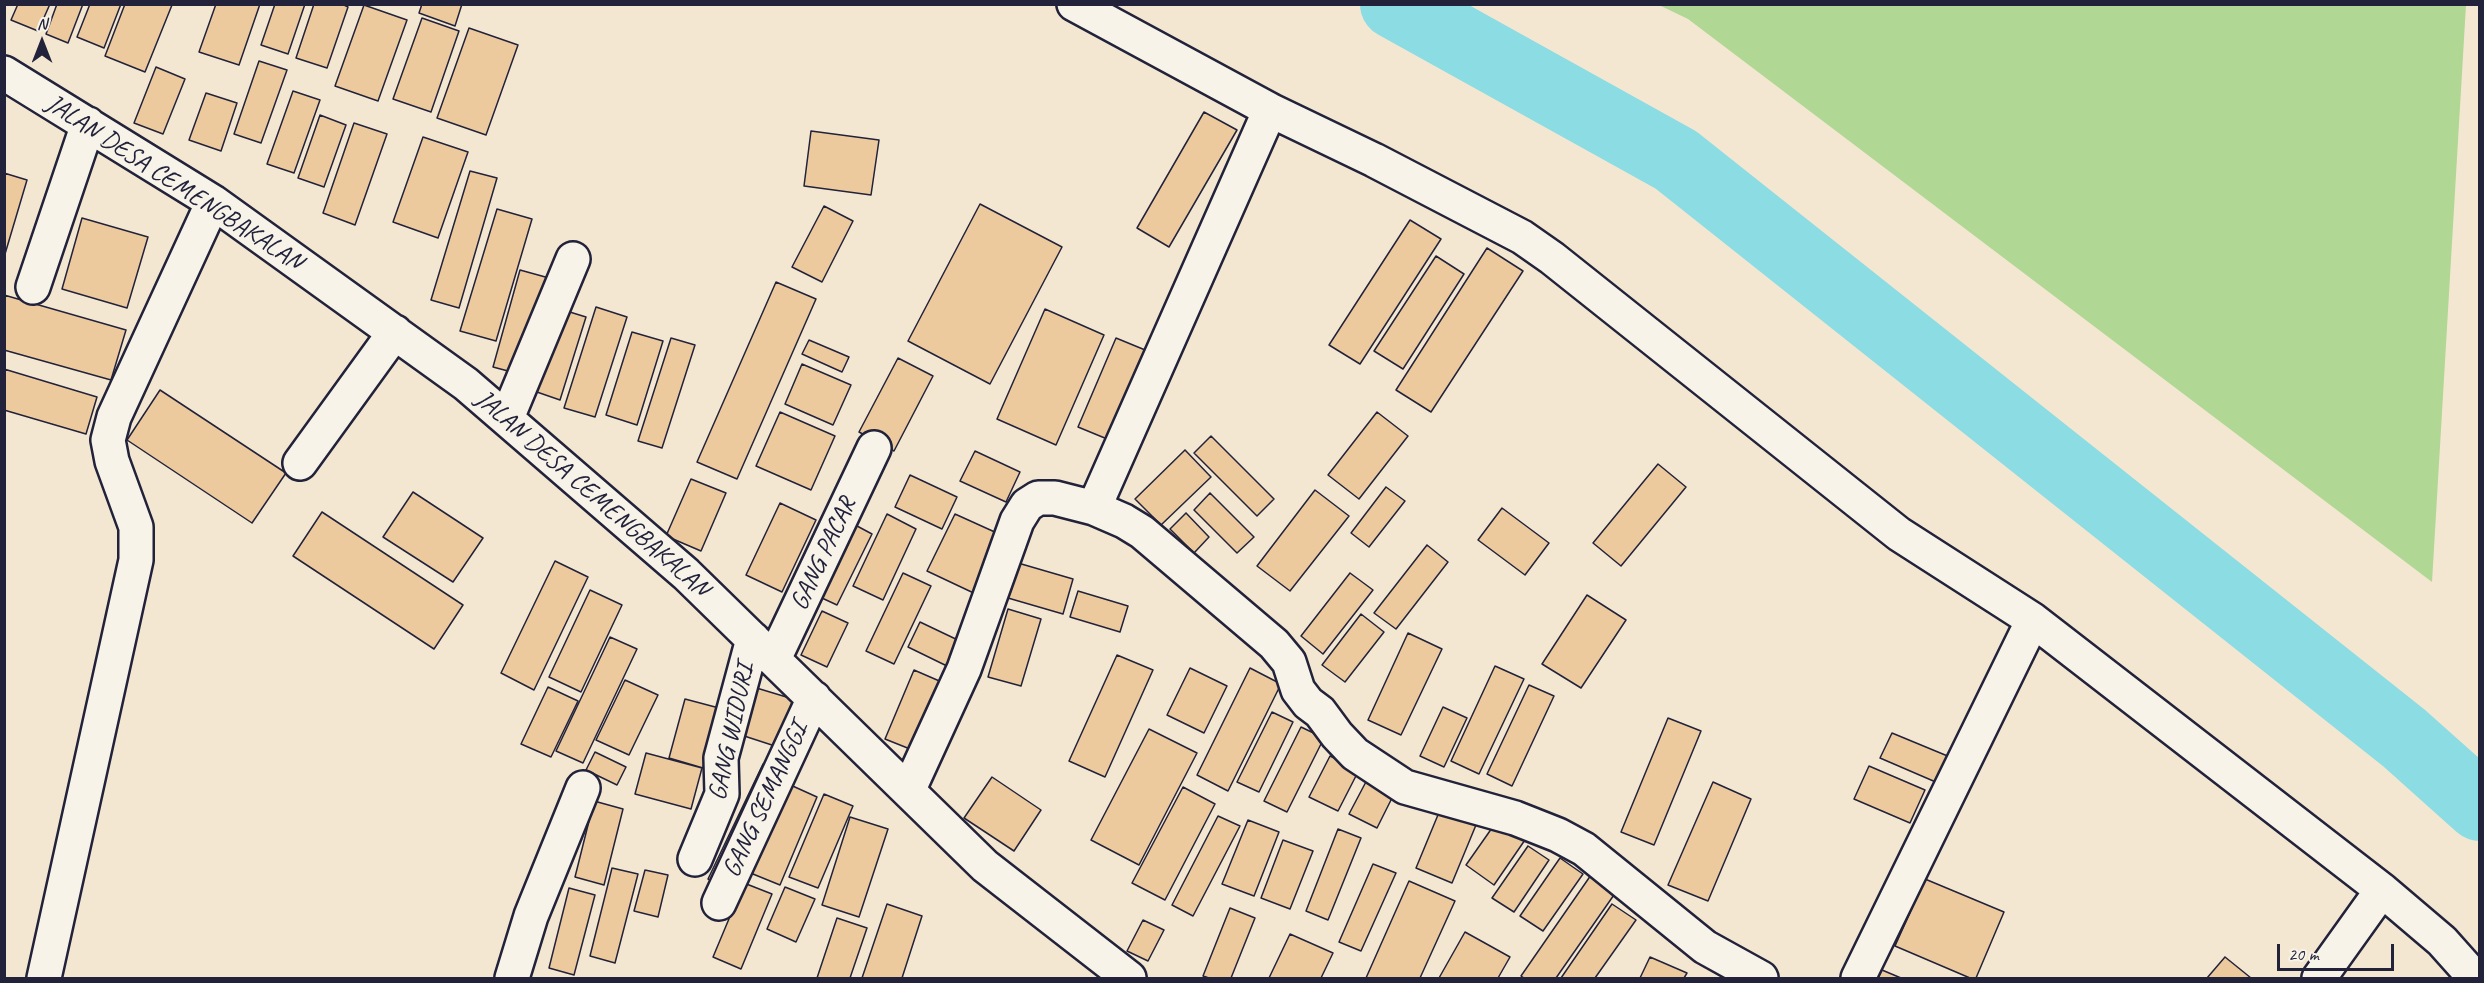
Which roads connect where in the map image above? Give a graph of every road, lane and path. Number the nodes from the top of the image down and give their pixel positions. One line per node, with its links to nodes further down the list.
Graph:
1 (1074, 4): 3 (street)
2 (4, 73): 4 (street, JALAN DESA CEMENGBAKALAN)
3 (1270, 110): 12 (street); 13 (street)
4 (88, 124): 5 (street, JALAN DESA CEMENGBAKALAN); 7 (street)
5 (213, 202): 8 (street, JALAN DESA CEMENGBAKALAN); 22 (street)
6 (573, 259): 9 (street)
7 (33, 287)
8 (395, 332): 9 (street, JALAN DESA CEMENGBAKALAN); 11 (street)
9 (507, 418): 14 (street, JALAN DESA CEMENGBAKALAN)
10 (874, 448): 14 (street, GANG PACAR)
11 (300, 463)
12 (1094, 508): 17 (street); 24 (street)
13 (2033, 620): 19 (street); 25 (street)
14 (763, 649): 15 (street, JALAN DESA CEMENGBAKALAN); 18 (street, GANG WIDURI)
15 (814, 698): 17 (street, JALAN DESA CEMENGBAKALAN); 20 (street, GANG SEMANGGI)
16 (583, 788): 23 (street)
17 (909, 789): 21 (street, JALAN DESA CEMENGBAKALAN)
18 (695, 859)
19 (2382, 890): 26 (street); 27 (street)
20 (718, 903)
21 (1113, 973)
22 (44, 978)
23 (512, 978)
24 (1761, 978)
25 (1858, 978)
26 (2319, 978)
27 (2475, 978)

